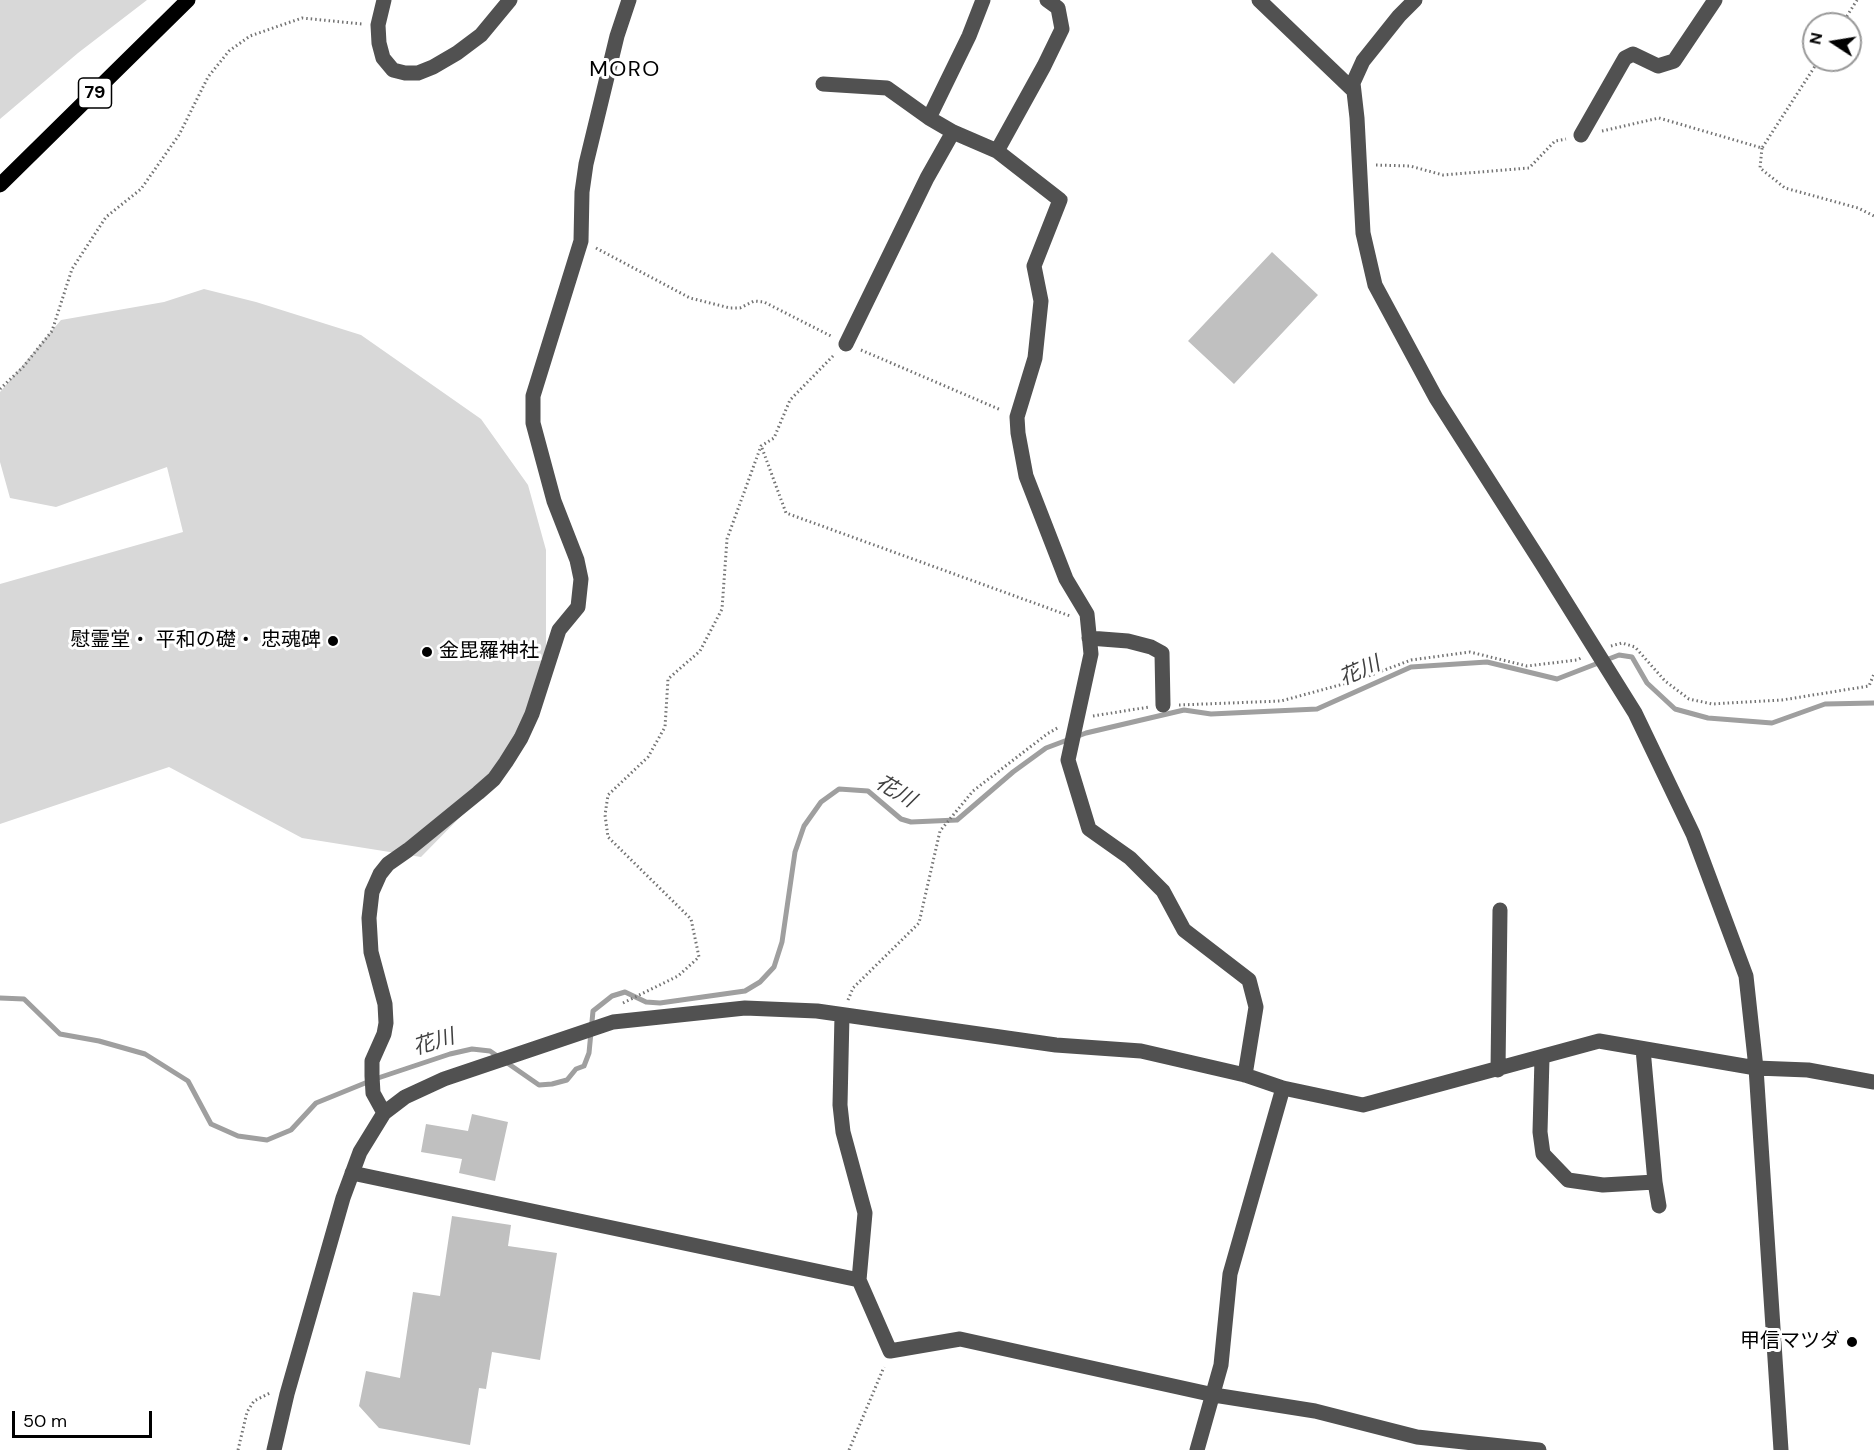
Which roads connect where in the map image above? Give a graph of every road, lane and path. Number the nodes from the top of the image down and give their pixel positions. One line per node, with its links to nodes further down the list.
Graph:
1 (188, 0): 20 (main road, 79)
2 (384, 0): 10 (street)
3 (510, 0): 10 (street)
4 (629, 0): 22 (street)
5 (983, 0): 14 (street)
6 (1415, 0): 13 (street)
7 (1715, 0): 16 (street)
8 (1053, 1): 18 (street)
9 (1266, 3): 13 (street)
10 (378, 25): 24 (path)
11 (1811, 72): 17 (path)
12 (823, 84): 14 (street)
13 (1353, 90): 19 (street)
14 (929, 118): 15 (street)
15 (953, 132): 18 (street); 23 (street)
16 (1581, 135): 17 (path); 19 (path)
17 (1762, 148): 21 (path)
18 (997, 151): 25 (street)
19 (1359, 164): 28 (street)
20 (0, 184)
21 (1874, 216)
22 (581, 241): 23 (path); 42 (street)
23 (846, 344): 25 (path); 26 (path)
24 (0, 390)
25 (1017, 417): 27 (street)
26 (761, 446): 27 (path); 33 (path)
27 (1088, 630): 30 (street); 31 (street)
28 (1595, 649): 29 (path); 30 (path); 37 (street)
29 (1874, 674)
30 (1163, 705): 31 (path)
31 (1076, 718): 34 (path); 39 (street)
32 (1500, 910): 38 (street)
33 (615, 1007)
34 (842, 1015): 39 (street); 42 (street); 46 (street)
35 (1643, 1049): 36 (street); 37 (street); 44 (street)
36 (1542, 1058): 38 (street); 44 (street)
37 (1756, 1068): 40 (street); 55 (street)
38 (1498, 1070): 41 (street)
39 (1245, 1075): 41 (street)
40 (1874, 1082)
41 (1283, 1088): 49 (street)
42 (384, 1113): 43 (street)
43 (352, 1173): 46 (street); 48 (street)
44 (1655, 1182): 45 (street)
45 (1659, 1206)
46 (859, 1280): 47 (street)
47 (890, 1351): 49 (street); 52 (path)
48 (286, 1394): 50 (path); 51 (street)
49 (1214, 1395): 53 (street); 54 (street)
50 (238, 1450)
51 (274, 1450)
52 (849, 1450)
53 (1197, 1450)
54 (1539, 1450)
55 (1781, 1450)

